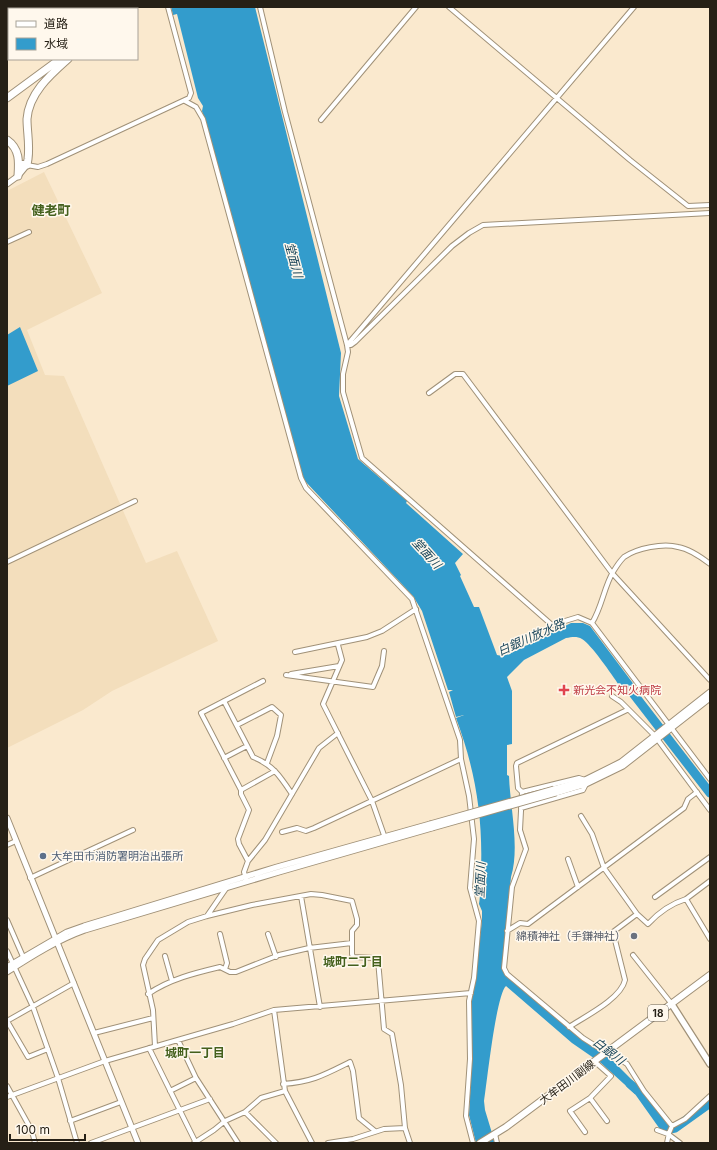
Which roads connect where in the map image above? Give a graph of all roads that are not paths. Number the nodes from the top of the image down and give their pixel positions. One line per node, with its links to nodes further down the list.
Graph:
1 (168, 7): 12 (street)
2 (260, 7): 23 (street)
3 (416, 7): 13 (street)
4 (449, 7): 10 (street)
5 (634, 7): 10 (street)
6 (59, 60): 8 (highway)
7 (67, 60): 16 (highway)
8 (43, 72): 9 (highway); 11 (highway)
9 (7, 94)
10 (556, 97): 19 (street); 23 (street)
11 (7, 98)
12 (184, 101): 16 (street); 29 (street)
13 (321, 120)
14 (7, 140): 15 (highway)
15 (19, 164): 16 (highway); 17 (highway)
16 (26, 165): 17 (street)
17 (18, 176): 18 (street)
18 (7, 184)
19 (710, 205)
20 (710, 214): 23 (street)
21 (29, 232): 22 (street)
22 (7, 242)
23 (347, 345): 30 (street)
24 (429, 393): 28 (street)
25 (135, 501): 26 (street)
26 (7, 562)
27 (710, 564): 28 (street)
28 (612, 573): 30 (street); 35 (street)
29 (416, 609): 31 (street); 49 (street)
30 (592, 623): 44 (street)
31 (338, 645): 33 (street); 34 (street)
32 (384, 651): 37 (street)
33 (295, 652)
34 (339, 666): 37 (street); 37 (street)
35 (710, 680)
36 (263, 681): 41 (street)
37 (334, 682): 45 (street)
38 (710, 692): 44 (street)
39 (612, 696): 42 (street)
40 (710, 698): 44 (street)
41 (224, 701): 43 (street); 48 (street)
42 (627, 710): 46 (street); 55 (street)
43 (237, 725): 47 (street); 50 (street)
44 (671, 726): 46 (street); 52 (street)
45 (338, 732): 57 (street); 58 (street)
46 (657, 738): 53 (street); 56 (street)
47 (247, 746): 48 (street); 50 (street)
48 (224, 758): 54 (street)
49 (461, 758): 58 (street); 103 (street)
50 (267, 763): 51 (street)
51 (275, 771): 54 (street); 57 (street)
52 (710, 779)
53 (586, 782): 55 (street); 59 (street); 65 (street, bridge)
54 (241, 790): 70 (street)
55 (522, 792): 59 (street)
56 (697, 792): 60 (street); 71 (street)
57 (292, 794): 70 (street)
58 (372, 801): 64 (street); 65 (street)
59 (521, 808): 83 (street)
60 (710, 810)
61 (581, 816): 71 (street)
62 (7, 818): 66 (street)
63 (133, 830): 72 (street)
64 (282, 832)
65 (385, 839): 73 (street)
66 (16, 841): 67 (street); 72 (street)
67 (7, 845)
68 (710, 857): 78 (street)
69 (568, 859): 76 (street)
70 (248, 861): 73 (street)
71 (604, 868): 76 (street); 80 (street)
72 (30, 878): 87 (street)
73 (246, 879): 75 (street)
74 (710, 881): 79 (street)
75 (227, 885): 81 (street); 87 (street)
76 (578, 887): 83 (street)
77 (301, 896): 81 (street); 89 (street); 90 (street)
78 (655, 897)
79 (686, 899): 80 (street); 84 (street)
80 (637, 914): 112 (street)
81 (207, 916): 104 (street)
82 (7, 920): 95 (street)
83 (507, 931): 112 (street)
84 (708, 932): 88 (street)
85 (220, 934): 98 (street)
86 (268, 934): 94 (street)
87 (56, 940): 95 (street); 102 (street)
88 (710, 940)
89 (352, 943): 90 (street); 105 (street)
90 (309, 948): 94 (street); 108 (street)
91 (7, 951): 96 (street)
92 (633, 955): 106 (street)
93 (165, 956): 101 (street)
94 (276, 957): 98 (street)
95 (24, 959): 96 (street)
96 (13, 965): 97 (street); 99 (street); 107 (street)
97 (7, 967)
98 (225, 969): 101 (street)
99 (7, 972)
100 (710, 975): 106 (main road, 大牟田川副線 / 18)
101 (172, 981): 104 (street)
102 (74, 983): 107 (street); 113 (street)
103 (472, 993): 105 (street); 158 (street)
104 (148, 994): 110 (street)
105 (382, 1000): 108 (street); 141 (street)
106 (671, 1003): 118 (main road, 大牟田川副線 / 18); 121 (main road)
107 (33, 1007): 111 (street); 117 (street)
108 (320, 1007): 109 (street)
109 (274, 1010): 114 (street); 124 (street)
110 (153, 1018): 113 (street); 115 (street)
111 (7, 1021): 117 (street)
112 (569, 1026): 118 (street)
113 (94, 1033): 119 (street)
114 (178, 1040): 115 (street); 123 (street)
115 (155, 1046): 116 (street)
116 (149, 1048): 119 (street); 126 (street)
117 (48, 1049): 122 (street)
118 (607, 1051): 120 (main road, 大牟田川副線 / 18); 139 (street)
119 (105, 1061): 122 (street); 133 (street)
120 (594, 1061): 132 (street); 146 (main road, 大牟田川副線 / 18)
121 (710, 1064)
122 (58, 1078): 128 (street); 136 (street)
123 (196, 1078): 126 (street); 131 (street)
124 (283, 1084): 127 (street); 143 (street)
125 (7, 1086): 128 (street)
126 (170, 1091): 134 (street)
127 (285, 1091): 135 (street); 155 (street)
128 (13, 1095): 130 (street); 148 (street)
129 (710, 1096): 139 (street)
130 (7, 1097)
131 (210, 1098): 134 (street); 137 (street)
132 (590, 1098): 138 (street); 144 (street)
133 (121, 1102): 136 (street); 140 (street)
134 (180, 1111): 140 (street); 152 (street)
135 (245, 1112): 137 (street); 154 (street)
136 (70, 1121): 149 (street)
137 (225, 1121): 152 (street); 153 (street)
138 (606, 1121)
139 (672, 1126): 145 (street)
140 (132, 1128): 147 (street); 151 (street)
141 (405, 1128): 143 (street); 157 (street)
142 (656, 1130): 145 (street)
143 (375, 1132): 156 (street)
144 (585, 1132)
145 (668, 1134): 161 (street); 162 (street)
146 (493, 1135): 159 (main road, 大牟田川副線 / 18); 160 (street)
147 (101, 1141): 150 (street)
148 (35, 1143)
149 (77, 1143)
150 (91, 1143)
151 (138, 1143)
152 (195, 1143)
153 (238, 1143)
154 (276, 1143)
155 (312, 1143)
156 (328, 1143)
157 (410, 1143)
158 (473, 1143)
159 (480, 1143)
160 (497, 1143)
161 (667, 1143)
162 (680, 1143)

